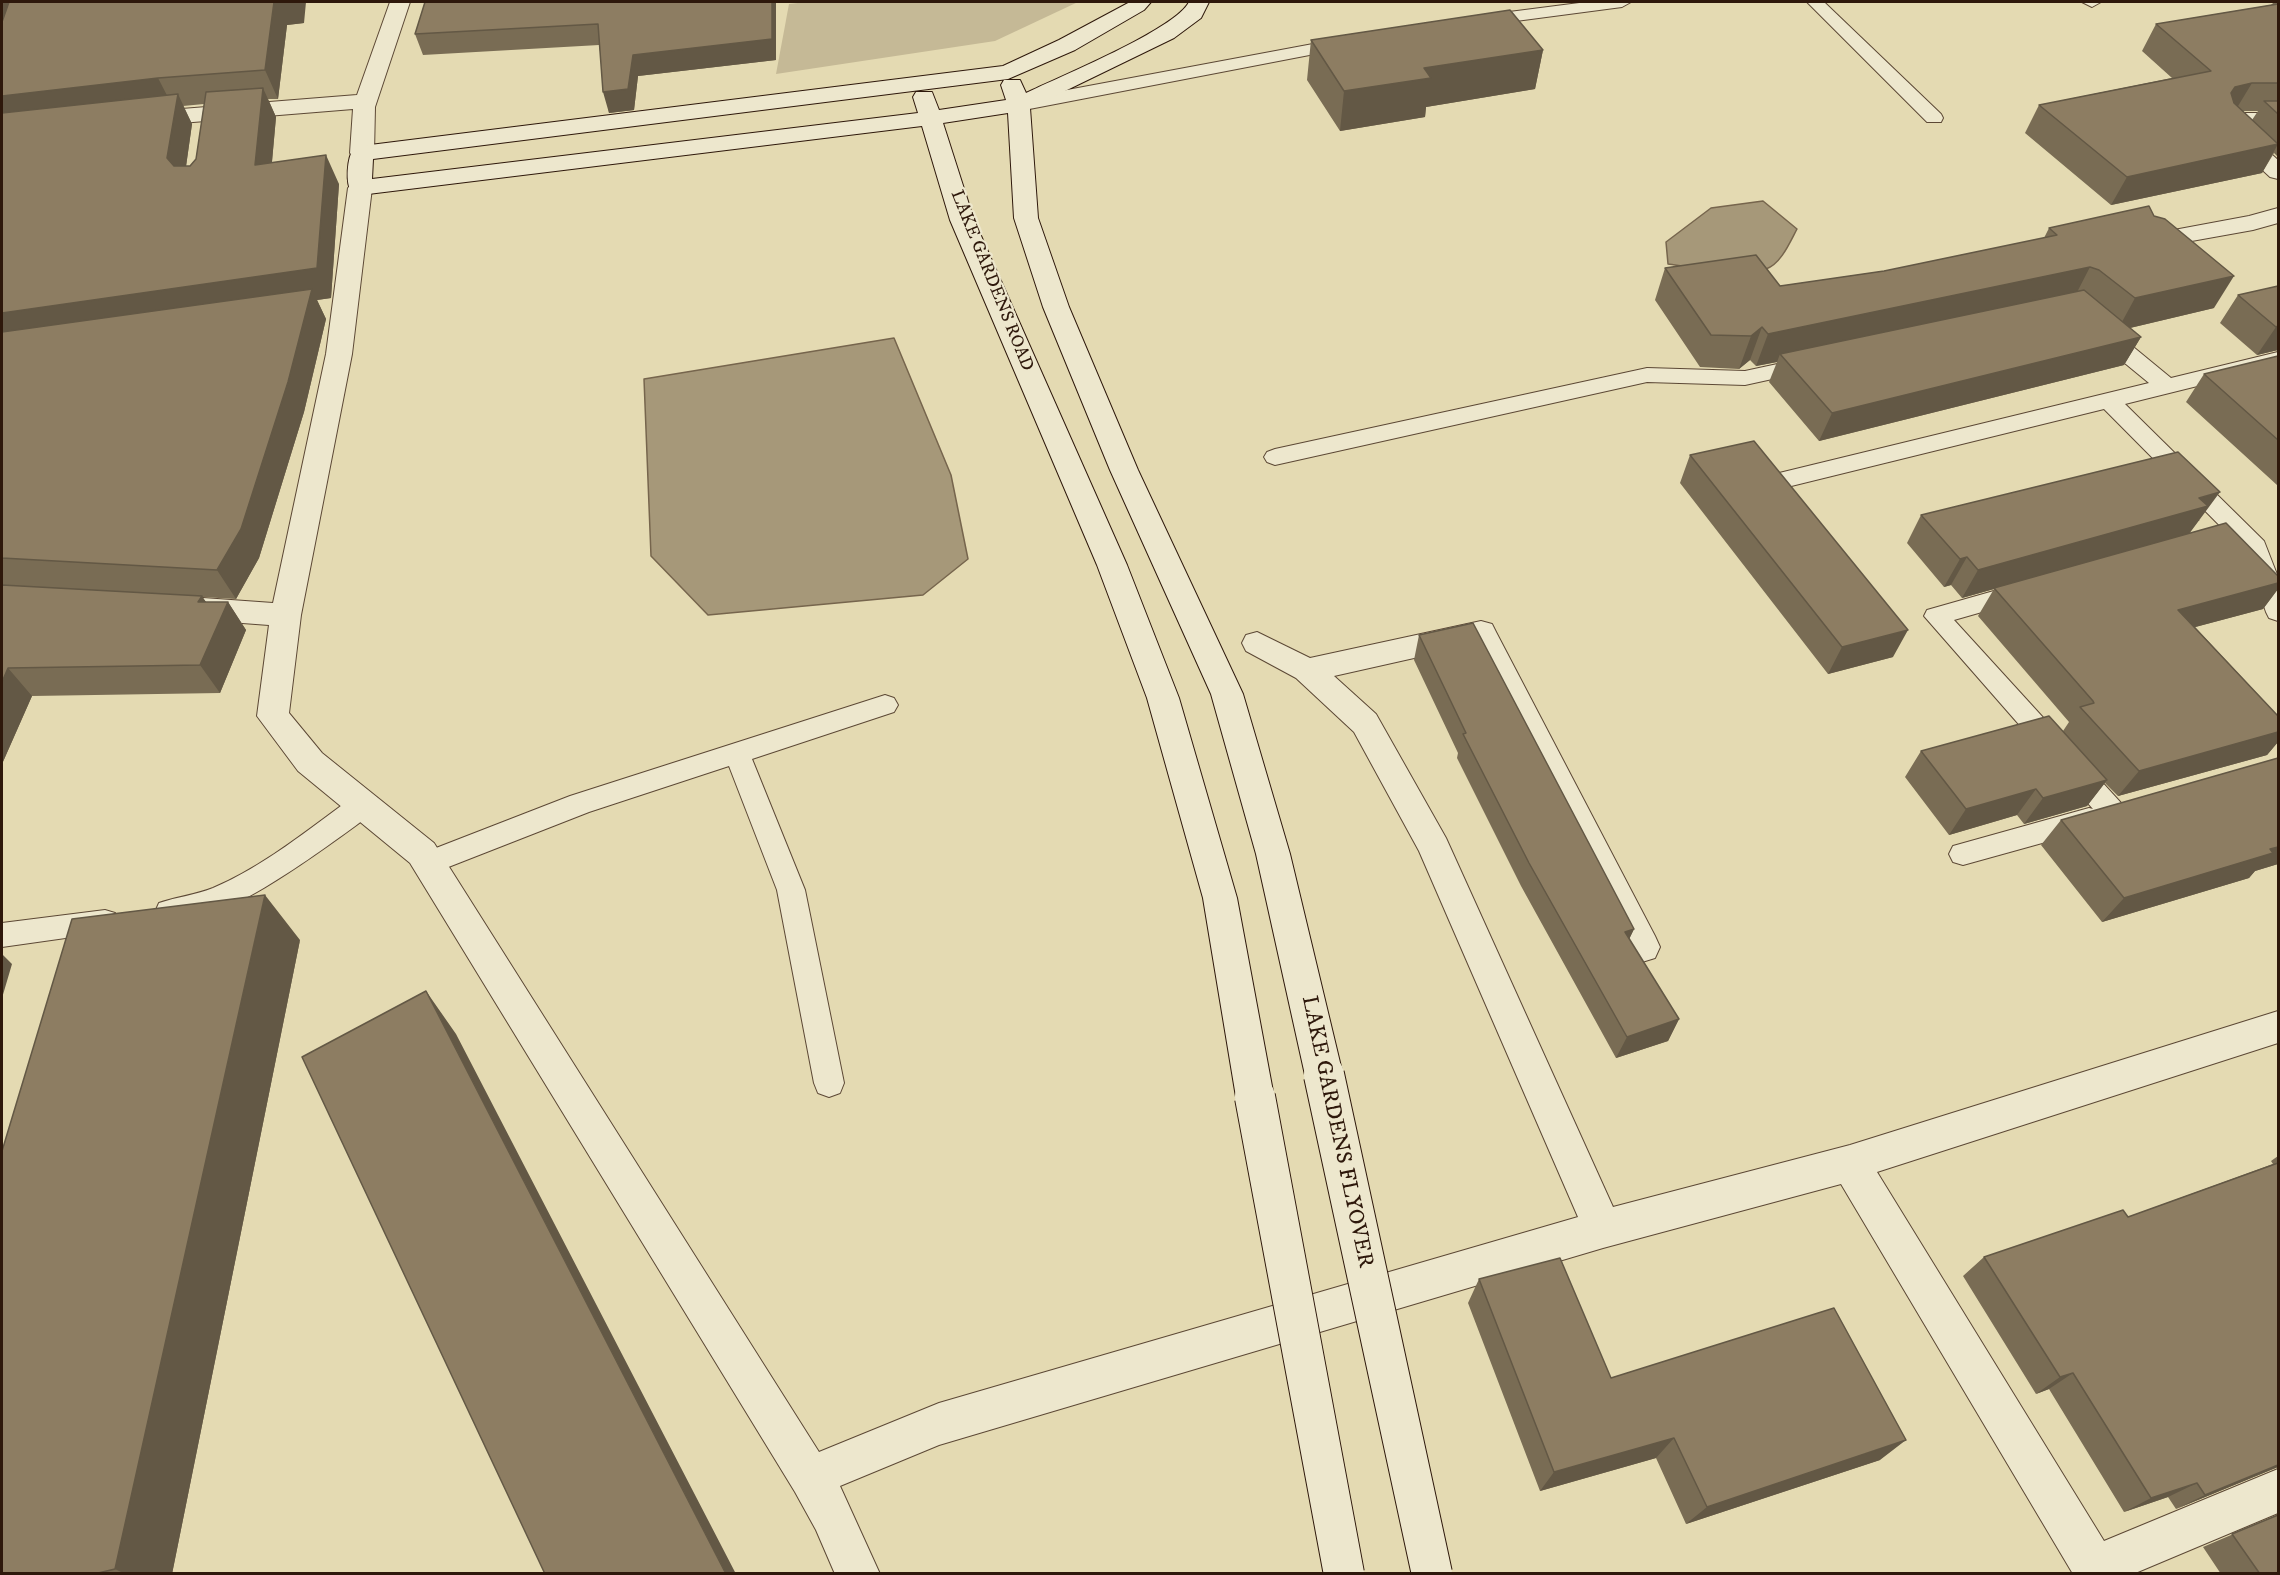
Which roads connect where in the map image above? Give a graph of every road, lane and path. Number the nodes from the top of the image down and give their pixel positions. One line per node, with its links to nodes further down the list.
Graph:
1 (400, 2): 11 (main road)
2 (1141, 2): 9 (main road)
3 (1199, 2): 12 (main road)
4 (1622, 2): 6 (lane)
5 (1815, 2): 14 (lane)
6 (1555, 6): 7 (lane)
7 (1465, 23)
8 (1360, 40): 12 (lane)
9 (1008, 72): 10 (main road); 12 (main road)
10 (919, 84): 13 (main road, LAKE GARDENS ROAD); 17 (main road)
11 (367, 101): 16 (main road); 17 (main road)
12 (1019, 105): 13 (main road); 53 (main road, LAKE GARDENS FLYOVER, bridge)
13 (932, 118): 19 (main road); 52 (main road, LAKE GARDENS ROAD, bridge)
14 (1934, 118)
15 (2278, 120): 18 (main road)
16 (127, 121)
17 (362, 153): 19 (main road)
18 (2278, 172)
19 (360, 188): 32 (main road)
20 (2278, 215): 21 (main road)
21 (2147, 242)
22 (2082, 317): 25 (lane)
23 (1836, 359): 27 (lane)
24 (2278, 359): 25 (lane)
25 (2165, 385): 26 (lane)
26 (2107, 399): 28 (lane); 31 (lane)
27 (1275, 457)
28 (1771, 483)
29 (2048, 584): 38 (lane)
30 (165, 607): 32 (main road)
31 (2278, 612)
32 (286, 615): 37 (main road)
33 (1257, 643): 34 (main road)
34 (1307, 670): 42 (main road); 47 (main road)
35 (885, 705): 36 (lane)
36 (737, 753): 39 (lane); 45 (lane)
37 (363, 805): 39 (main road); 40 (lane)
38 (1963, 854)
39 (429, 863): 48 (main road)
40 (92, 924): 41 (lane); 43 (lane)
41 (2, 934)
42 (1642, 946)
43 (82, 958)
44 (2278, 1027): 46 (main road)
45 (829, 1083)
46 (1850, 1163): 47 (main road); 50 (main road)
47 (1603, 1229): 48 (main road)
48 (810, 1477): 51 (main road)
49 (2278, 1491): 50 (main road)
50 (2097, 1570)
51 (858, 1574)
52 (1344, 1574)
53 (1432, 1574)

